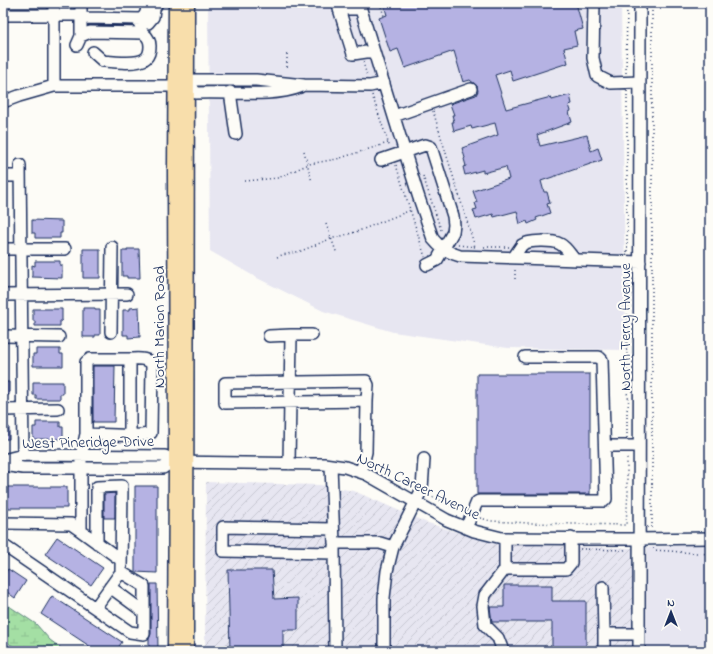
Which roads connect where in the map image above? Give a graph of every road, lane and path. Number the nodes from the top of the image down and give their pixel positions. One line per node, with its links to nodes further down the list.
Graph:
1 (54, 3): 12 (street)
2 (81, 3): 13 (street)
3 (176, 3): 24 (main road, North Marion Road)
4 (187, 3): 24 (main road, North Marion Road)
5 (380, 3): 14 (path)
6 (594, 3): 19 (street)
7 (627, 3): 19 (path)
8 (640, 3): 20 (street, North Terry Avenue)
9 (152, 4): 13 (street)
10 (360, 6): 15 (street); 15 (street)
11 (3, 15): 12 (street)
12 (54, 15): 13 (street); 23 (street)
13 (81, 15): 16 (street)
14 (384, 16)
15 (373, 51): 21 (street)
16 (93, 52)
17 (287, 54): 18 (path)
18 (287, 67)
19 (627, 82): 20 (street); 55 (path)
20 (640, 82): 56 (street, North Terry Avenue)
21 (384, 83): 25 (street); 30 (street)
22 (304, 85): 24 (street); 25 (street); 27 (street)
23 (54, 86): 24 (street); 28 (street)
24 (184, 86): 27 (street); 87 (main road, North Marion Road)
25 (370, 86): 32 (path)
26 (471, 89): 29 (street)
27 (230, 92): 31 (street)
28 (3, 102)
29 (431, 103): 30 (street); 45 (path)
30 (394, 116): 34 (street)
31 (236, 134)
32 (388, 143): 35 (path); 37 (path)
33 (304, 151): 37 (path)
34 (404, 152): 35 (street); 45 (street); 45 (street)
35 (392, 156): 36 (street); 42 (path)
36 (381, 160)
37 (308, 164): 40 (path); 41 (path)
38 (422, 173): 45 (path)
39 (3, 176): 49 (street)
40 (245, 181)
41 (312, 182)
42 (411, 210): 44 (path); 57 (path)
43 (326, 224): 44 (path)
44 (331, 238): 51 (path); 52 (path)
45 (446, 245): 53 (street); 57 (street)
46 (112, 247): 59 (street)
47 (483, 247): 53 (path)
48 (3, 249): 49 (street)
49 (21, 249): 50 (street); 62 (street)
50 (66, 249)
51 (337, 254)
52 (278, 257)
53 (513, 257): 54 (street); 54 (street); 58 (path)
54 (575, 260): 55 (street)
55 (628, 261): 56 (street); 81 (path)
56 (640, 262): 82 (street, North Terry Avenue)
57 (427, 265)
58 (514, 280)
59 (111, 294): 60 (street); 62 (street); 63 (street)
60 (127, 294)
61 (3, 295): 62 (street)
62 (21, 295): 67 (street)
63 (111, 332)
64 (290, 335): 65 (street); 68 (street); 72 (street)
65 (312, 335)
66 (3, 336): 67 (street)
67 (22, 336): 69 (street); 77 (street)
68 (269, 336)
69 (59, 337)
70 (525, 357): 80 (street)
71 (130, 359): 78 (street); 79 (street); 79 (street)
72 (290, 382): 73 (street); 74 (street); 74 (street)
73 (367, 401): 74 (street); 92 (street)
74 (290, 402): 88 (street)
75 (58, 409): 77 (street)
76 (3, 410): 77 (street)
77 (22, 410): 83 (street)
78 (86, 434): 79 (street); 84 (street)
79 (130, 435)
80 (605, 446): 81 (street); 96 (street)
81 (627, 446): 82 (street); 96 (path)
82 (639, 446): 104 (street, North Terry Avenue)
83 (23, 455): 84 (street, West Pineridge Drive); 86 (street, West Pineridge Drive)
84 (81, 456): 87 (street, West Pineridge Drive); 91 (street)
85 (424, 459): 94 (street)
86 (3, 460)
87 (178, 462): 88 (street, North Career Avenue); 91 (street, West Pineridge Drive); 118 (main road, North Marion Road); 119 (main road, North Marion Road)
88 (289, 464): 90 (street, North Career Avenue)
89 (3, 465): 91 (street, West Pineridge Drive)
90 (331, 465): 92 (street, North Career Avenue); 99 (street)
91 (81, 468): 100 (street)
92 (361, 472): 95 (street, North Career Avenue)
93 (406, 480): 94 (path)
94 (422, 490): 95 (street); 96 (path)
95 (415, 502): 98 (street, North Career Avenue); 107 (street)
96 (470, 515): 98 (street)
97 (3, 523): 100 (street)
98 (466, 528): 101 (street, North Career Avenue)
99 (333, 529): 108 (street); 108 (street)
100 (81, 531): 105 (street)
101 (505, 538): 102 (street, North Career Avenue); 110 (street)
102 (571, 538): 104 (street, North Career Avenue); 110 (street)
103 (710, 538): 104 (street, North Career Avenue)
104 (639, 539): 117 (street, North Terry Avenue)
105 (97, 543): 109 (street); 109 (street)
106 (3, 545): 114 (street)
107 (393, 547): 108 (street); 121 (street)
108 (334, 548): 120 (street)
109 (121, 560): 111 (street)
110 (505, 569): 122 (street)
111 (121, 572): 113 (street); 115 (street)
112 (603, 587): 116 (street)
113 (110, 588): 114 (street); 115 (street)
114 (95, 608): 115 (street)
115 (144, 612)
116 (604, 634): 117 (street); 123 (street)
117 (639, 634): 124 (street, North Terry Avenue)
118 (175, 651)
119 (186, 651)
120 (335, 651)
121 (384, 651)
122 (503, 651)
123 (604, 651)
124 (639, 651)

